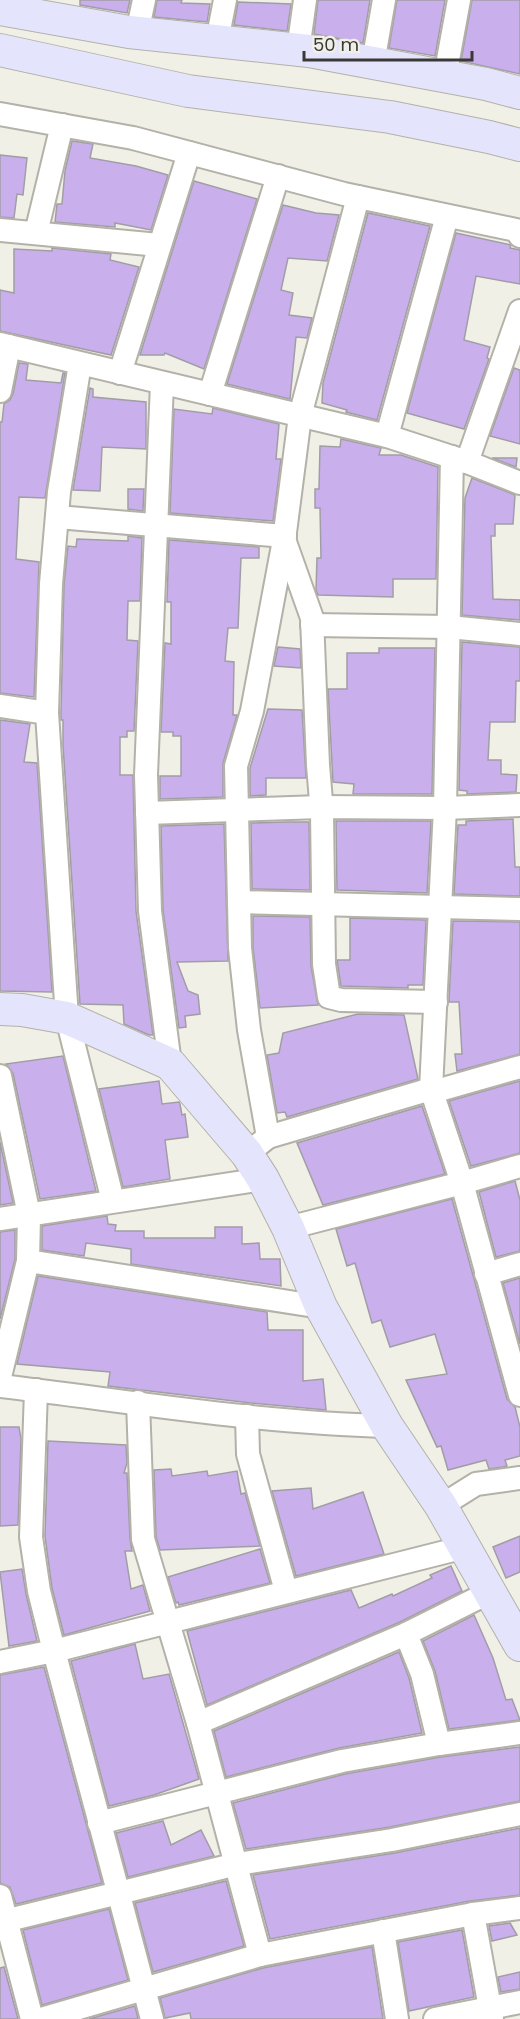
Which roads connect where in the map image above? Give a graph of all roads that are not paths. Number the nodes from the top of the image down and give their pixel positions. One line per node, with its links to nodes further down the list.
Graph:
1 (144, 0): 8 (street)
2 (225, 0): 9 (street)
3 (305, 0): 11 (street)
4 (384, 0): 12 (street)
5 (459, 0): 13 (street)
6 (36, 8): 7 (main road); 8 (main road)
7 (0, 9)
8 (137, 33): 9 (main road)
9 (218, 41): 11 (main road)
10 (0, 50): 17 (main road)
11 (298, 50): 12 (main road)
12 (373, 63): 13 (main road)
13 (445, 76): 14 (main road)
14 (520, 93)
15 (0, 114): 16 (street)
16 (62, 124): 18 (street); 24 (street)
17 (520, 146)
18 (189, 153): 19 (street); 25 (street)
19 (278, 176): 20 (street); 32 (street)
20 (358, 197): 21 (street); 33 (street)
21 (447, 216): 23 (street); 34 (street)
22 (0, 230): 24 (street)
23 (519, 230)
24 (36, 233): 25 (street)
25 (159, 245): 29 (street)
26 (520, 311): 35 (street)
27 (5, 345): 28 (street); 31 (street)
28 (80, 364): 29 (street); 37 (street)
29 (120, 373): 30 (street)
30 (162, 383): 32 (street); 38 (street)
31 (0, 391)
32 (210, 394): 33 (street)
33 (300, 416): 34 (street); 39 (street)
34 (387, 436): 35 (street)
35 (459, 459): 36 (street); 41 (street)
36 (520, 483)
37 (57, 516): 38 (street); 44 (street)
38 (156, 525): 39 (street); 49 (street)
39 (285, 538): 40 (street); 48 (street)
40 (312, 625): 41 (street); 46 (street)
41 (449, 627): 42 (street); 47 (street)
42 (520, 634)
43 (0, 706): 44 (street)
44 (47, 713): 56 (street)
45 (520, 805): 47 (street)
46 (321, 807): 47 (street); 48 (street); 51 (street)
47 (445, 808): 52 (street)
48 (237, 810): 49 (street); 50 (street)
49 (147, 813): 57 (street)
50 (239, 902): 51 (street); 61 (street)
51 (323, 904): 52 (street); 54 (street)
52 (441, 907): 53 (street); 54 (street)
53 (520, 909)
54 (436, 1002): 60 (street)
55 (0, 1009): 56 (main road)
56 (67, 1018): 57 (main road); 64 (street)
57 (170, 1064): 61 (main road)
58 (520, 1067): 60 (street)
59 (0, 1076): 65 (street)
60 (431, 1089): 61 (street); 63 (street)
61 (260, 1157): 64 (street); 67 (main road)
62 (520, 1166): 63 (street)
63 (462, 1183): 67 (street); 70 (street)
64 (113, 1201): 65 (street)
65 (29, 1215): 66 (street); 68 (street)
66 (0, 1219)
67 (288, 1228): 71 (main road)
68 (28, 1261): 71 (street); 73 (street)
69 (520, 1264): 70 (street)
70 (486, 1274): 72 (street)
71 (321, 1307): 79 (main road)
72 (517, 1366): 76 (street)
73 (0, 1377)
74 (0, 1386): 75 (street)
75 (36, 1390): 77 (street); 88 (street)
76 (520, 1395)
77 (138, 1402): 78 (street); 85 (street)
78 (247, 1416): 79 (street); 83 (street)
79 (387, 1426): 81 (main road)
80 (520, 1478): 81 (street)
81 (441, 1506): 82 (main road)
82 (465, 1546): 83 (street); 84 (main road)
83 (286, 1591): 85 (street)
84 (490, 1592): 86 (street); 87 (main road)
85 (168, 1621): 88 (street); 90 (street)
86 (406, 1634): 90 (street); 92 (street)
87 (520, 1645)
88 (54, 1651): 89 (street); 95 (street)
89 (0, 1662)
90 (198, 1723): 93 (street)
91 (520, 1733): 92 (street)
92 (439, 1744): 93 (street)
93 (217, 1791): 95 (street); 96 (street)
94 (520, 1814): 96 (street)
95 (99, 1822): 97 (street)
96 (237, 1864): 97 (street); 103 (street)
97 (118, 1893): 101 (street); 104 (street)
98 (0, 1896): 101 (street)
99 (520, 1908): 100 (street)
100 (473, 1914): 102 (street); 106 (street)
101 (3, 1921): 107 (street)
102 (383, 1931): 103 (street); 110 (street)
103 (260, 1955): 104 (street)
104 (144, 1989): 108 (street); 109 (street)
105 (520, 2002): 106 (street)
106 (491, 2014): 111 (street)
107 (33, 2019)
108 (41, 2019)
109 (152, 2019)
110 (397, 2019)
111 (435, 2019)

